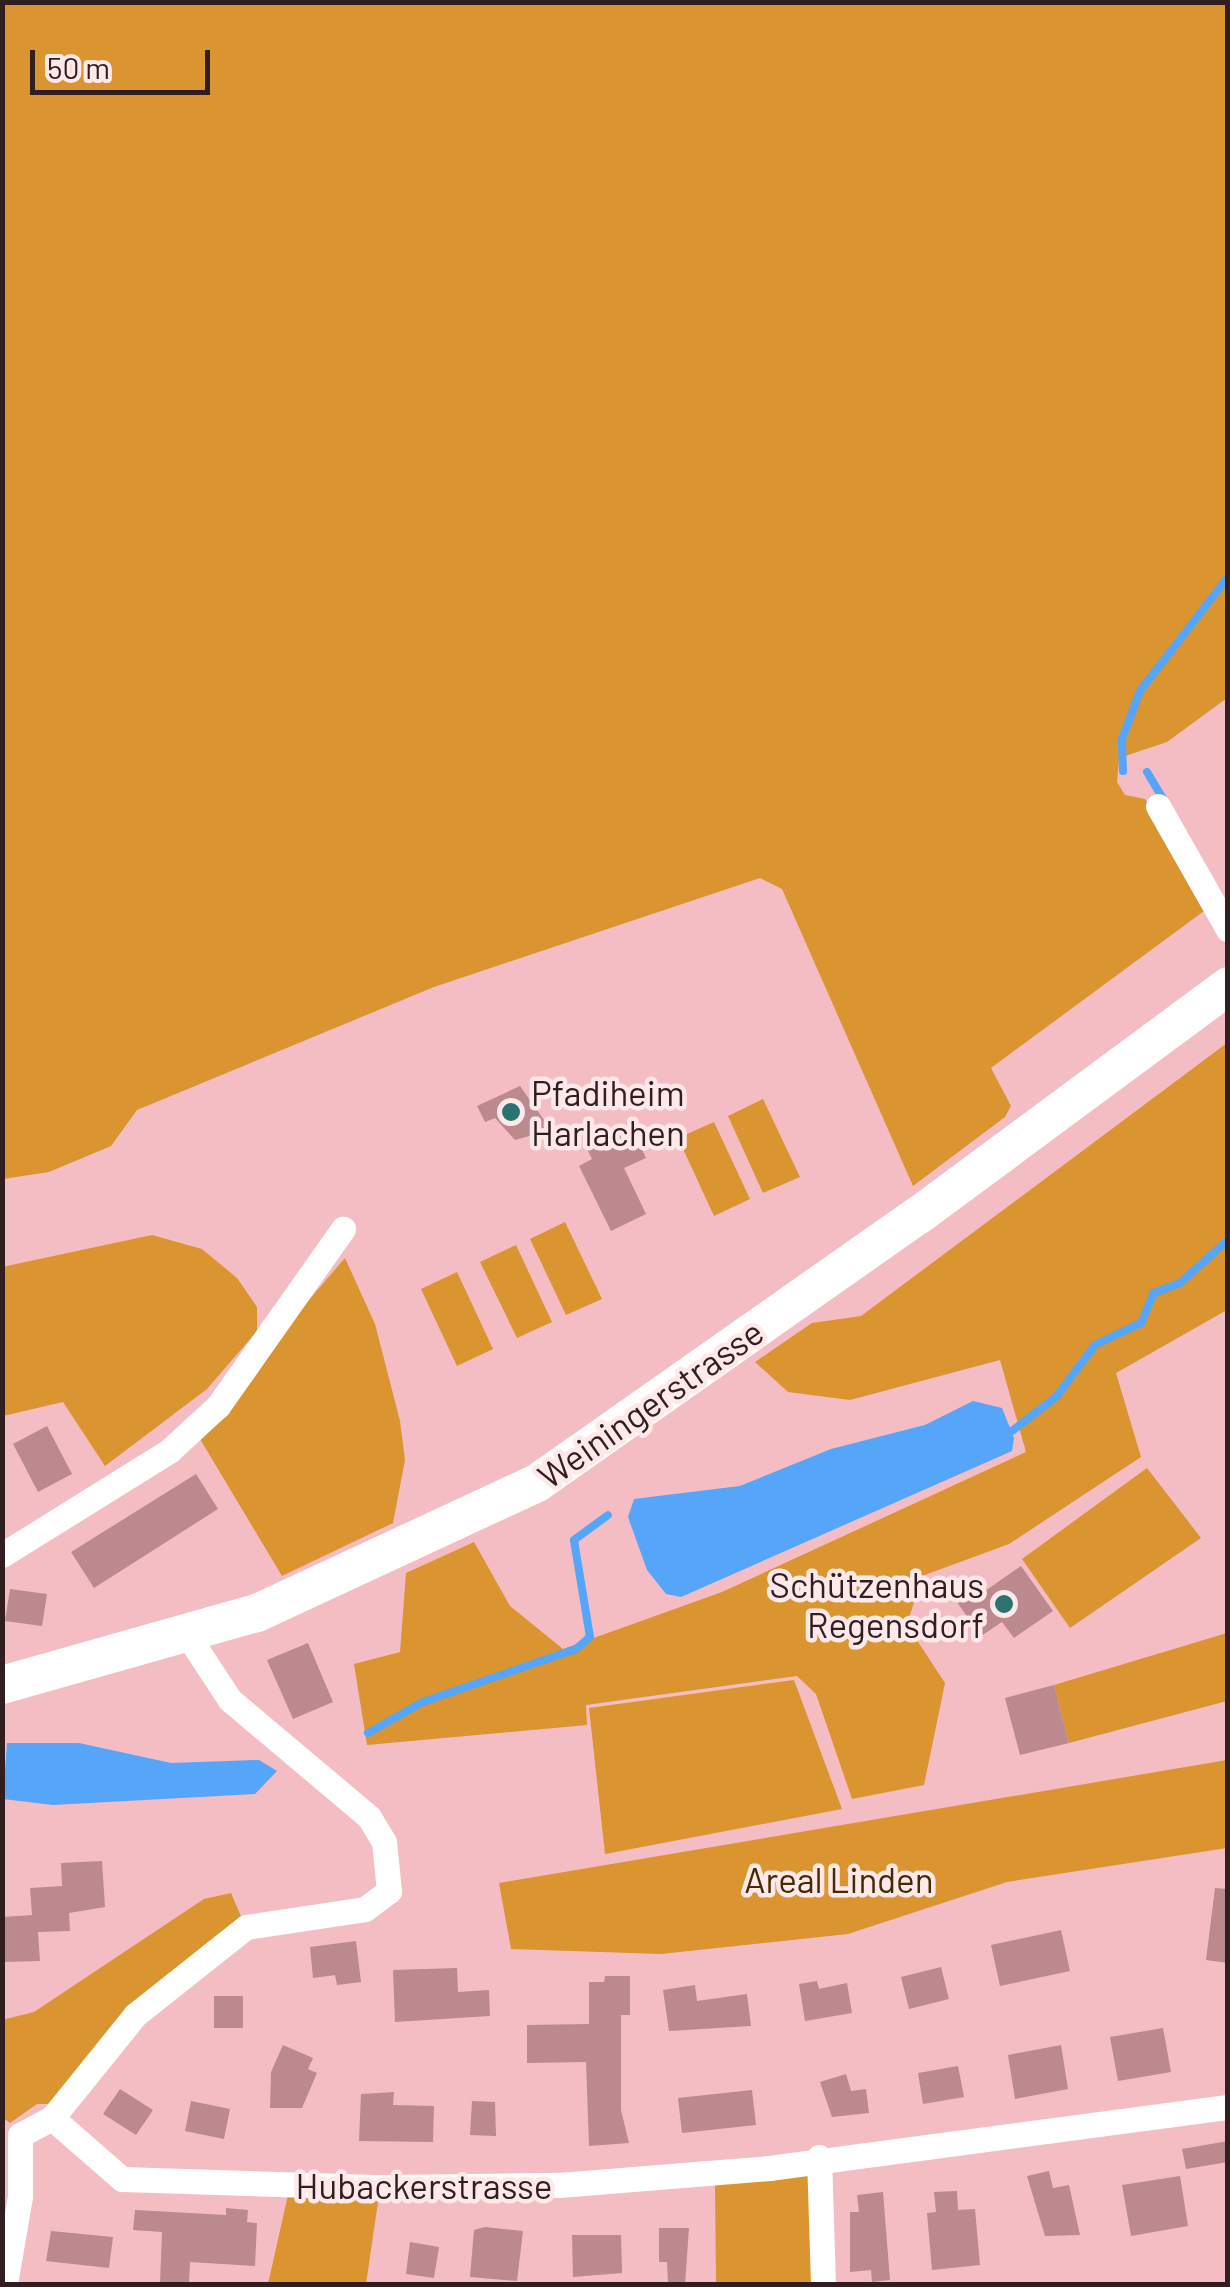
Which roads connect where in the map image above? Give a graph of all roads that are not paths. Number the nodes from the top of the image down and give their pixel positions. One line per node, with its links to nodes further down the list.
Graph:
1 (1158, 806): 2 (street)
2 (1228, 929)
3 (1228, 986): 6 (street, Weiningerstrasse)
4 (343, 1229): 5 (street)
5 (2, 1555)
6 (188, 1636): 7 (street, Weiningerstrasse); 9 (street)
7 (2, 1685)
8 (1228, 2107): 10 (street, Hubackerstrasse)
9 (52, 2118): 10 (street, Hubackerstrasse); 11 (street)
10 (819, 2158): 12 (street)
11 (6, 2284)
12 (823, 2284)

